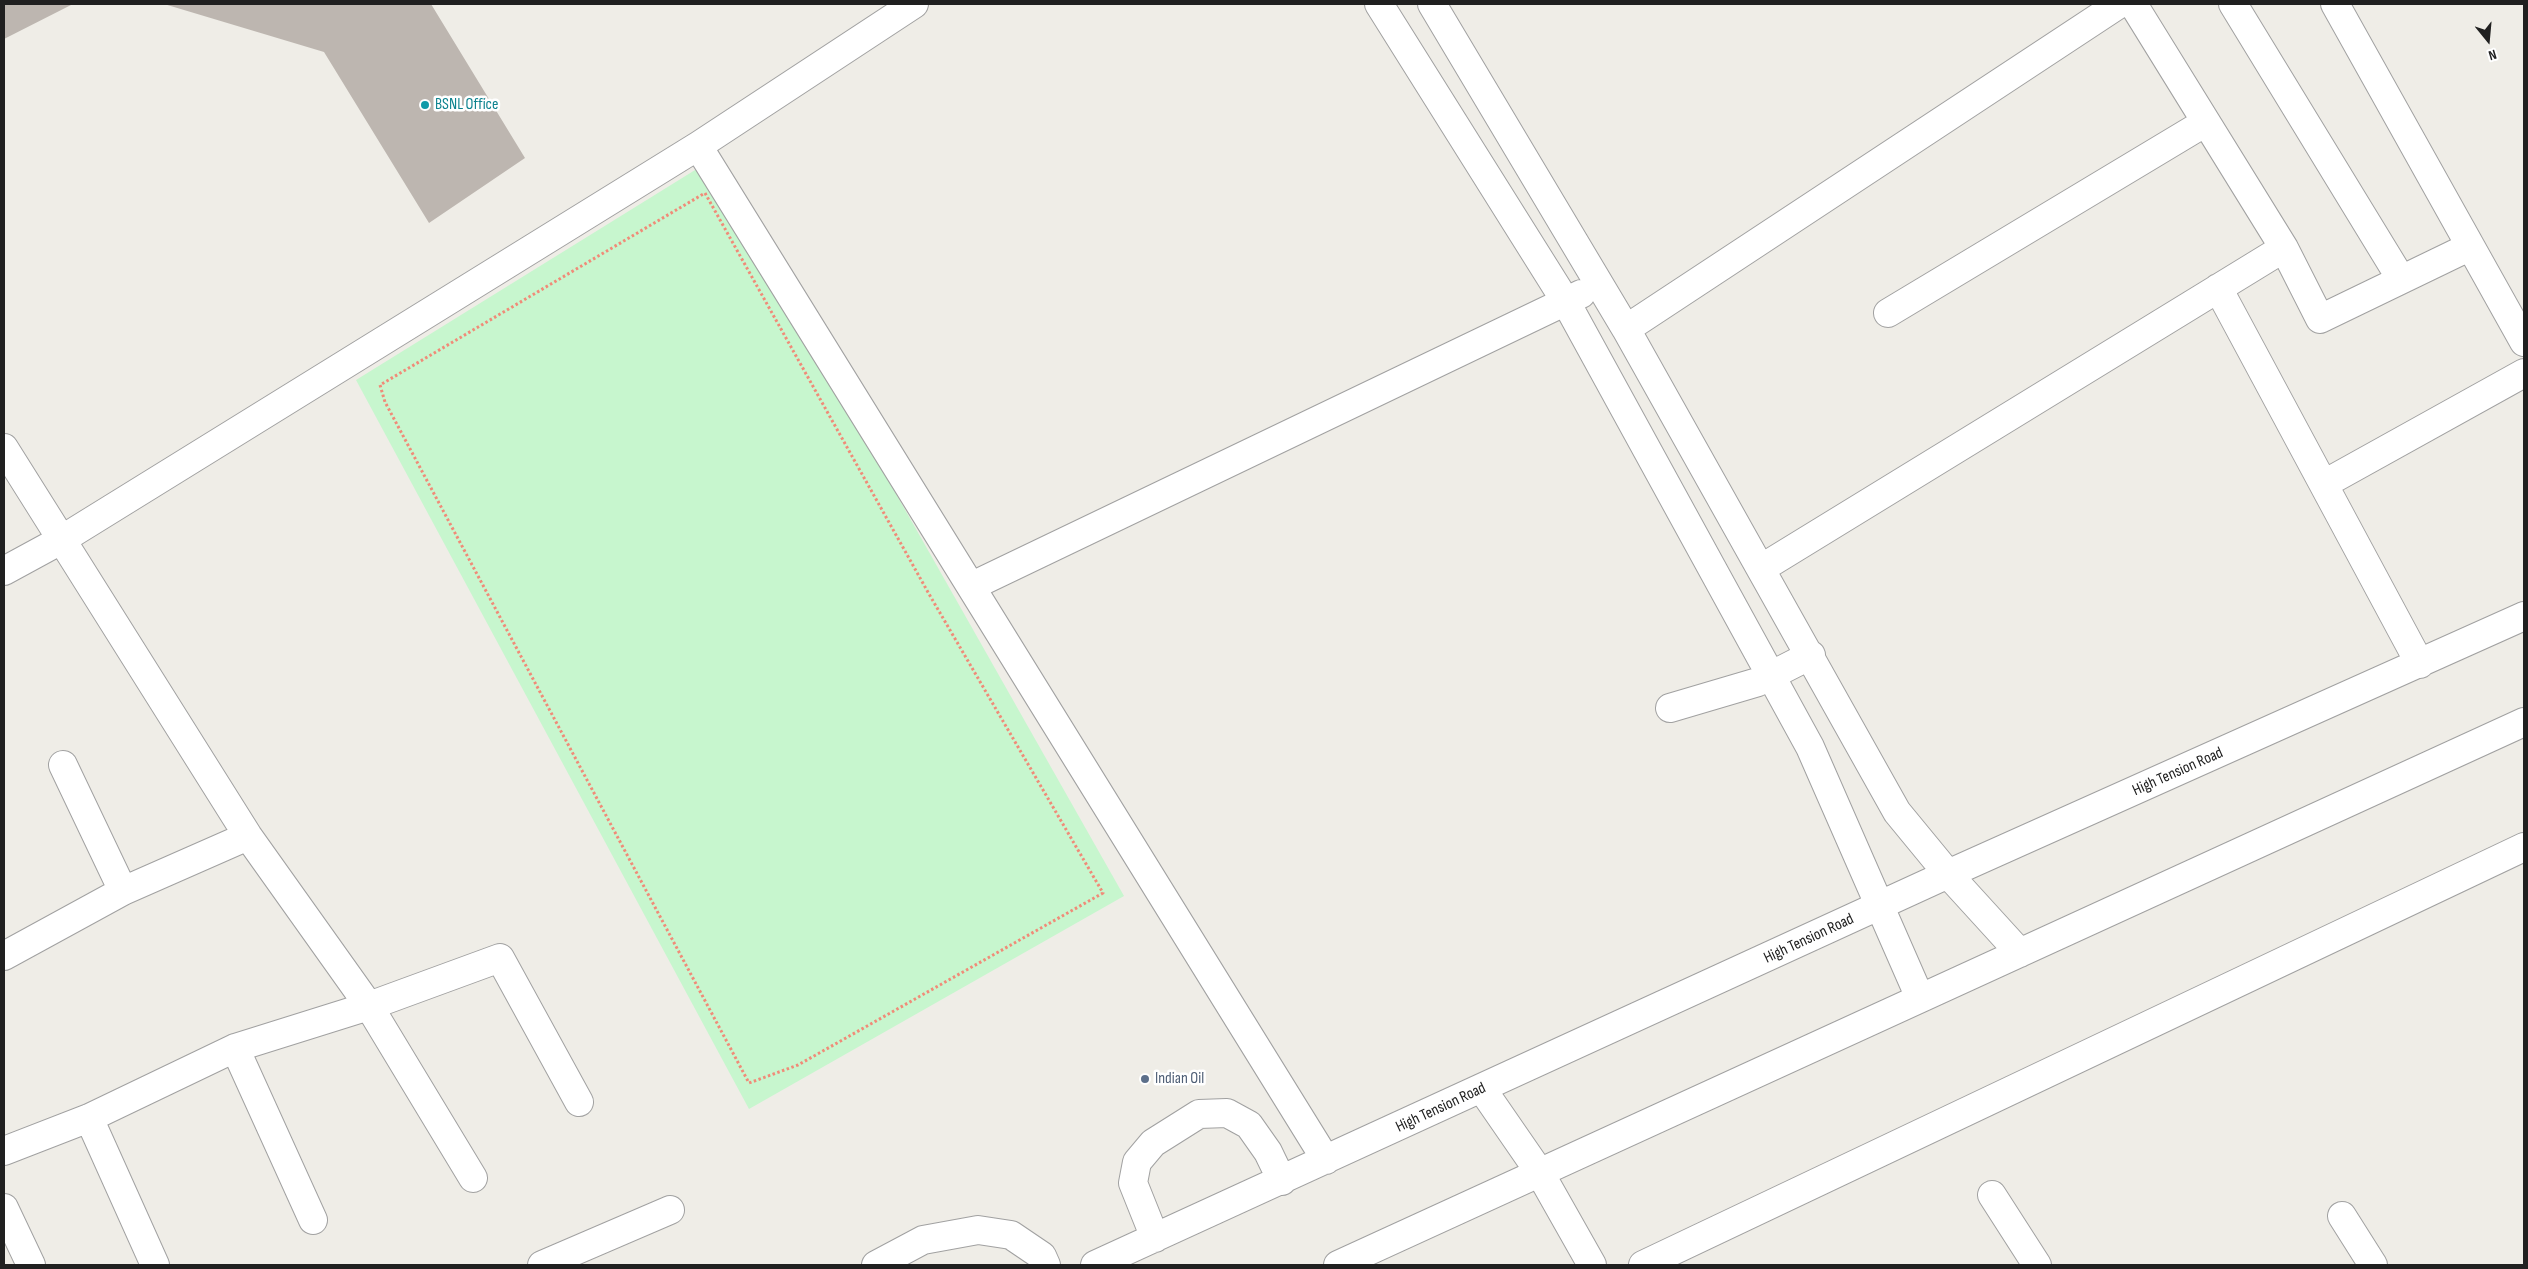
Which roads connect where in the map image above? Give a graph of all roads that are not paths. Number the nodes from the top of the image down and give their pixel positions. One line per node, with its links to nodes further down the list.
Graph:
1 (914, 4): 9 (street)
2 (1432, 4): 13 (street)
3 (2119, 4): 17 (street)
4 (2133, 4): 8 (street)
5 (2233, 4): 12 (street)
6 (2335, 4): 10 (street)
7 (1384, 5): 15 (street)
8 (2206, 122): 11 (street); 16 (street)
9 (698, 146): 22 (street); 25 (street)
10 (2469, 247): 12 (street); 18 (street)
11 (2284, 248): 12 (street); 14 (street)
12 (2401, 279)
13 (1598, 286): 15 (street); 17 (street)
14 (2218, 288): 21 (street); 23 (street)
15 (1566, 302): 25 (street); 29 (street)
16 (1888, 313)
17 (1626, 329): 23 (street)
18 (2521, 329)
19 (2524, 373): 21 (street)
20 (4, 448): 22 (street)
21 (2324, 484): 28 (street)
22 (61, 540): 24 (street); 33 (street)
23 (1762, 568): 27 (street)
24 (4, 571)
25 (972, 586): 47 (street)
26 (2524, 616): 28 (street, High Tension Road)
27 (1810, 655): 29 (street); 35 (street)
28 (2420, 664): 35 (street, High Tension Road)
29 (1770, 676): 30 (street); 37 (street)
30 (1670, 708)
31 (2524, 722): 38 (street)
32 (62, 765): 36 (street)
33 (248, 836): 36 (street); 41 (street)
34 (2524, 847): 65 (street)
35 (1948, 874): 37 (street, High Tension Road); 38 (street)
36 (123, 890): 39 (street)
37 (1881, 906): 40 (street); 43 (street, High Tension Road)
38 (2020, 953): 40 (street)
39 (4, 956)
40 (1920, 998): 48 (street)
41 (369, 1006): 42 (street); 44 (street); 49 (street)
42 (235, 1048): 45 (street); 55 (street)
43 (1482, 1089): 47 (street, High Tension Road); 48 (street)
44 (579, 1102)
45 (89, 1118): 46 (street); 58 (street)
46 (4, 1151)
47 (1326, 1160): 50 (street, High Tension Road)
48 (1540, 1173): 63 (street); 64 (street)
49 (473, 1178)
50 (1282, 1181): 56 (street, High Tension Road); 56 (street)
51 (1992, 1194): 66 (street)
52 (4, 1208): 57 (street)
53 (670, 1210): 59 (street)
54 (2342, 1216): 67 (street)
55 (313, 1220)
56 (1155, 1238): 62 (street, High Tension Road)
57 (31, 1265)
58 (155, 1265)
59 (542, 1265)
60 (876, 1265): 61 (street)
61 (1046, 1265)
62 (1095, 1265)
63 (1338, 1265)
64 (1592, 1265)
65 (1643, 1265)
66 (2037, 1265)
67 (2373, 1265)

